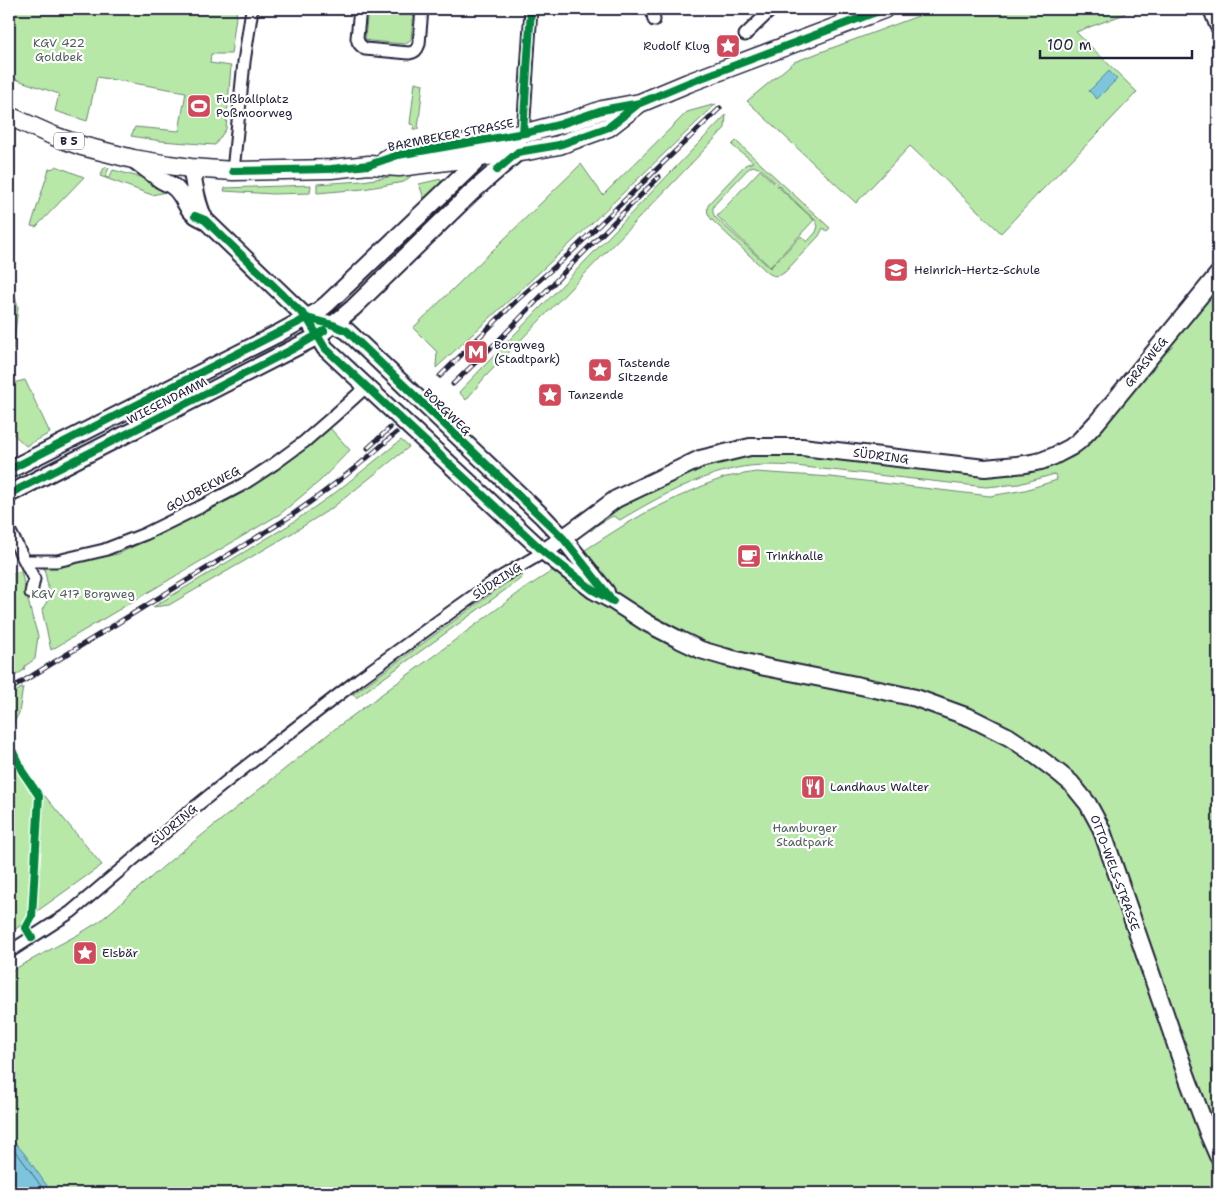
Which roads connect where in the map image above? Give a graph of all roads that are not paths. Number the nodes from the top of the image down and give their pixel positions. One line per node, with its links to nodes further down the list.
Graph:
1 (252, 9): 19 (street)
2 (360, 9): 3 (street)
3 (422, 9)
4 (531, 9): 12 (street)
5 (772, 9): 9 (street)
6 (1212, 9): 8 (street)
7 (878, 10): 10 (main road, BARMBEKER STRASSE / B 5)
8 (1218, 25)
9 (746, 34)
10 (640, 103): 12 (main road, BARMBEKER STRASSE / B 5); 13 (main road, BARMBEKER STRASSE / B 5)
11 (9, 116): 15 (main road, BARMBEKER STRASSE / B 5)
12 (523, 133): 13 (street); 14 (street, WIESENDAMM); 17 (main road, BARMBEKER STRASSE / B 5)
13 (518, 152): 14 (main road, BARMBEKER STRASSE / B 5); 24 (street, WIESENDAMM)
14 (481, 157): 16 (main road, BARMBEKER STRASSE / B 5); 20 (street, WIESENDAMM)
15 (133, 159): 18 (main road, BARMBEKER STRASSE / B 5); 21 (street, BORGWEG)
16 (437, 162): 17 (main road, BARMBEKER STRASSE / B 5); 20 (street)
17 (369, 165): 19 (main road, BARMBEKER STRASSE / B 5)
18 (190, 168): 19 (main road, BARMBEKER STRASSE / B 5); 21 (street, BORGWEG)
19 (233, 171)
20 (446, 190): 23 (street, WIESENDAMM)
21 (205, 220): 23 (street, BORGWEG)
22 (1218, 274): 29 (street, GRASWEG)
23 (307, 318): 24 (street, BORGWEG); 25 (street, BORGWEG); 30 (street, WIESENDAMM)
24 (333, 325): 25 (street, WIESENDAMM); 26 (street, BORGWEG)
25 (318, 336): 27 (street, BORGWEG); 31 (street, WIESENDAMM)
26 (360, 343): 27 (street); 32 (street, BORGWEG)
27 (340, 362): 28 (street, BORGWEG)
28 (367, 386): 34 (street, BORGWEG); 37 (street, GOLDBEKWEG)
29 (1071, 447): 35 (street, SÜDRING)
30 (9, 470)
31 (9, 494)
32 (543, 517): 34 (street); 35 (street, BORGWEG)
33 (9, 530): 37 (street)
34 (525, 535): 36 (street, BORGWEG)
35 (563, 538): 36 (street, SÜDRING); 39 (street, OTTO-WELS-STRASSE)
36 (544, 552): 39 (street, OTTO-WELS-STRASSE); 40 (street, SÜDRING)
37 (25, 561): 38 (street)
38 (31, 593)
39 (614, 601): 41 (street, OTTO-WELS-STRASSE)
40 (9, 952)
41 (1218, 1156)

